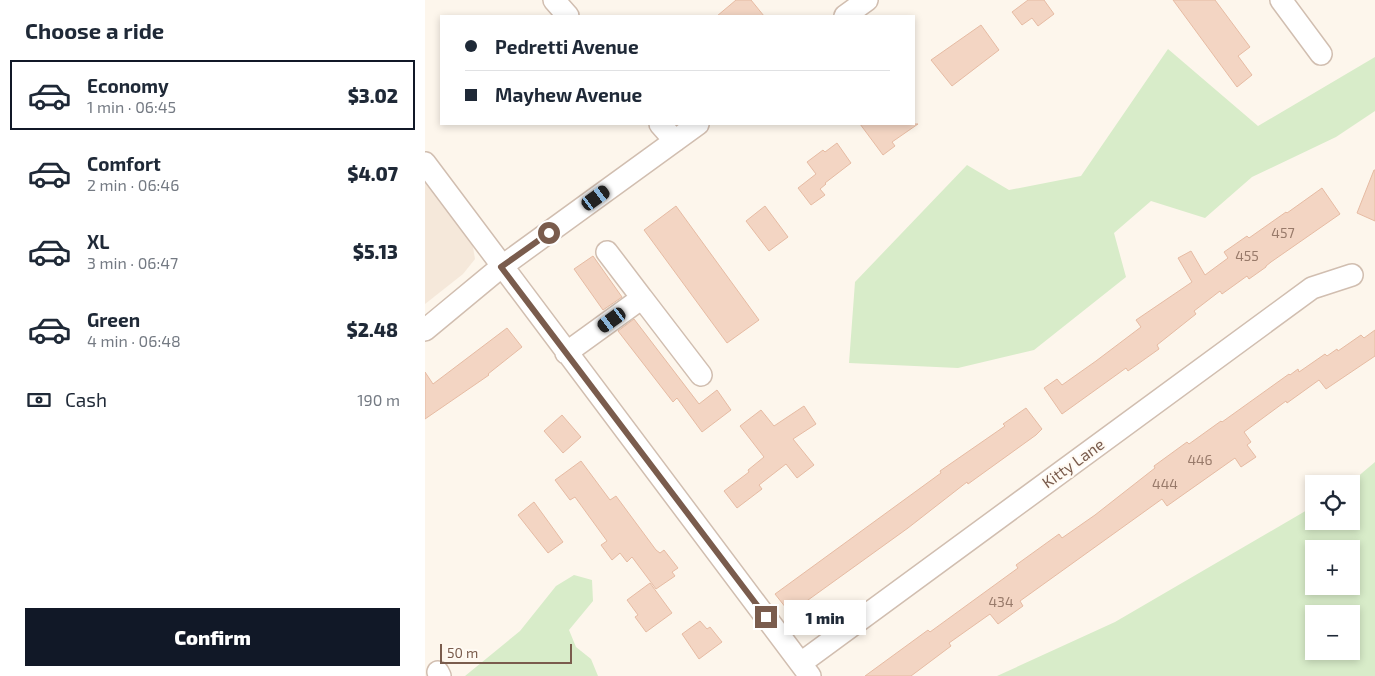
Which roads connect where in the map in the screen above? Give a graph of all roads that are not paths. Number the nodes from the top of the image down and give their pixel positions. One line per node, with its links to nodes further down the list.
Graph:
1 (554, 0): 4 (street)
2 (867, 0): 5 (street)
3 (1281, 0): 6 (street)
4 (567, 15)
5 (846, 15)
6 (1321, 54)
7 (661, 125): 9 (street)
8 (697, 125): 9 (street)
9 (675, 141): 12 (street)
10 (425, 163): 12 (street)
11 (607, 252): 14 (street)
12 (501, 267): 15 (street); 16 (street)
13 (1352, 275): 18 (street, Kitty Lane)
14 (642, 298): 16 (street); 17 (street)
15 (425, 330)
16 (566, 353): 18 (street)
17 (701, 375)
18 (805, 670)

